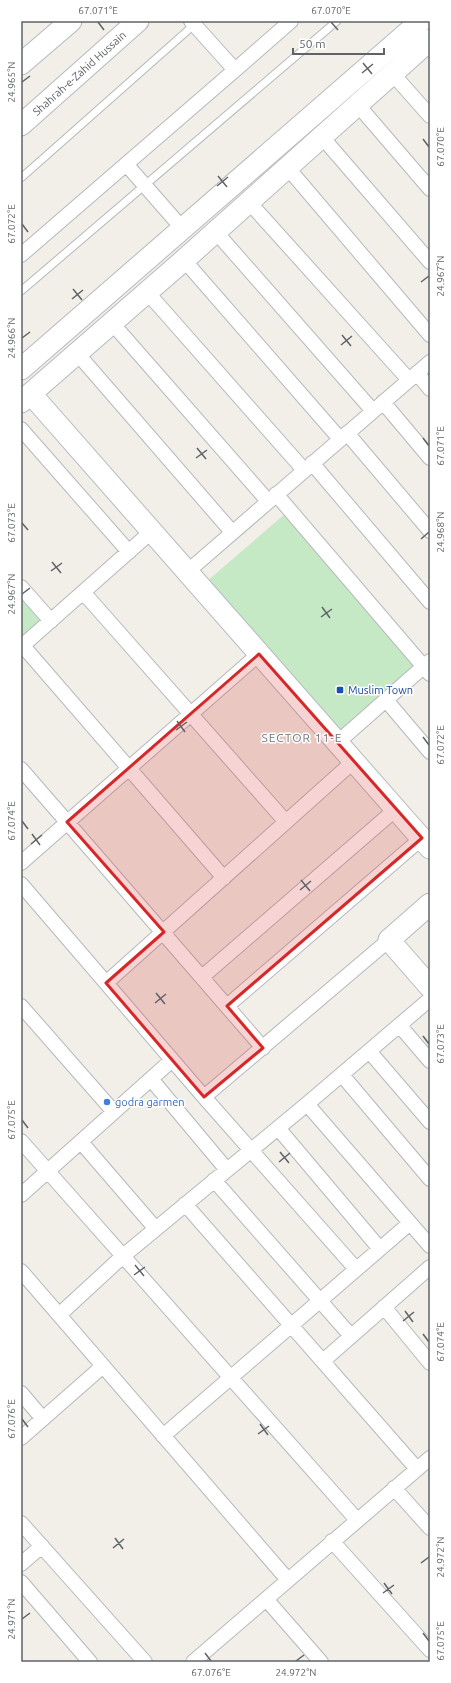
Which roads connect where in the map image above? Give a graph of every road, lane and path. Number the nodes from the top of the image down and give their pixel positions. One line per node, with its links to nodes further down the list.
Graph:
1 (71, 21): 8 (street)
2 (138, 21): 13 (street, Shahrah-e-Zahid Hussain)
3 (291, 21): 9 (street)
4 (337, 21): 18 (lane)
5 (422, 21): 21 (street)
6 (194, 22): 9 (street); 17 (lane)
7 (430, 40): 10 (street)
8 (22, 63)
9 (235, 70): 15 (street)
10 (392, 73): 11 (street); 12 (street)
11 (357, 104): 14 (street); 19 (street)
12 (430, 116)
13 (21, 125)
14 (322, 136): 16 (street); 25 (street)
15 (126, 164): 18 (street); 23 (street)
16 (287, 167): 20 (street); 29 (street)
17 (21, 178)
18 (145, 186): 21 (street); 26 (lane)
19 (430, 189)
20 (248, 201): 22 (street); 33 (street)
21 (182, 228): 32 (street)
22 (215, 231): 24 (street); 36 (street)
23 (21, 255)
24 (184, 260): 27 (street); 38 (street)
25 (430, 262)
26 (21, 291)
27 (147, 292): 28 (street); 40 (street)
28 (112, 323): 30 (street); 41 (street)
29 (430, 335)
30 (76, 352): 35 (street); 44 (street)
31 (430, 362): 33 (street)
32 (21, 369)
33 (413, 376): 34 (street); 36 (street)
34 (430, 389)
35 (26, 398): 43 (street)
36 (378, 407): 38 (street); 39 (street)
37 (21, 429): 45 (street)
38 (344, 436): 40 (street); 42 (street)
39 (430, 458)
40 (308, 467): 41 (street); 49 (street)
41 (272, 498): 44 (street); 53 (street)
42 (430, 530)
43 (151, 532): 45 (street); 46 (street)
44 (232, 532): 46 (street)
45 (129, 552): 48 (street)
46 (187, 572): 52 (street)
47 (21, 587): 50 (street)
48 (83, 592): 50 (street); 55 (street)
49 (430, 602)
50 (51, 621): 51 (street)
51 (22, 646): 59 (street)
52 (259, 654): 55 (street); 56 (street)
53 (428, 667): 54 (street)
54 (386, 700): 56 (street); 57 (street)
55 (191, 714): 59 (street); 63 (street)
56 (338, 743): 58 (street)
57 (430, 752)
58 (354, 762): 61 (street); 63 (street)
59 (129, 768): 62 (street); 66 (street)
60 (21, 769): 62 (street)
61 (396, 809): 64 (street); 71 (street)
62 (67, 822): 65 (street); 69 (street)
63 (286, 822): 66 (street)
64 (426, 843): 76 (street)
65 (21, 863)
66 (224, 878): 69 (street)
67 (21, 884): 72 (street)
68 (430, 904): 70 (street)
69 (164, 932): 71 (street); 72 (street)
70 (389, 940): 73 (street); 78 (street)
71 (202, 977): 76 (street)
72 (106, 983): 80 (street)
73 (430, 987)
74 (430, 998): 77 (street)
75 (21, 1006): 86 (street)
76 (227, 1006): 78 (street)
77 (400, 1026): 79 (street); 81 (street)
78 (263, 1048): 84 (street)
79 (369, 1051): 82 (street); 87 (street)
80 (172, 1060): 83 (street); 84 (street)
81 (430, 1061)
82 (342, 1075): 85 (street); 94 (street)
83 (151, 1079): 86 (street); 92 (street)
84 (204, 1097): 91 (street)
85 (307, 1104): 88 (street); 98 (street)
86 (114, 1112): 90 (street)
87 (430, 1122)
88 (278, 1128): 91 (street); 101 (street)
89 (21, 1141): 93 (street)
90 (81, 1142): 93 (street); 99 (street)
91 (251, 1150): 92 (street); 104 (street)
92 (227, 1170): 95 (street)
93 (48, 1171): 96 (street); 102 (street)
94 (430, 1179)
95 (214, 1180): 97 (street); 106 (street)
96 (21, 1195)
97 (185, 1204): 99 (street); 109 (street)
98 (410, 1223): 100 (street); 101 (street)
99 (156, 1229): 102 (street)
100 (430, 1246)
101 (380, 1249): 104 (street)
102 (123, 1256): 108 (street); 114 (street)
103 (430, 1267): 107 (street)
104 (356, 1269): 106 (street)
105 (21, 1271): 108 (street)
106 (320, 1301): 109 (street); 110 (street)
107 (384, 1307): 110 (street); 112 (street)
108 (59, 1315): 113 (street)
109 (291, 1326): 111 (street); 114 (street)
110 (351, 1336): 111 (street)
111 (323, 1361): 120 (street)
112 (430, 1362)
113 (103, 1366): 116 (street); 117 (street)
114 (231, 1378): 117 (street); 122 (street)
115 (21, 1393): 116 (street)
116 (43, 1419): 118 (street)
117 (163, 1436): 128 (street)
118 (21, 1438)
119 (430, 1458): 120 (street)
120 (417, 1469): 121 (street)
121 (394, 1488): 122 (street); 124 (street)
122 (357, 1520): 125 (street)
123 (21, 1523): 126 (street)
124 (430, 1527)
125 (332, 1541): 128 (street); 131 (street)
126 (42, 1546): 127 (street); 134 (street)
127 (21, 1564)
128 (288, 1580): 130 (street)
129 (21, 1582): 133 (street)
130 (266, 1599): 132 (street); 135 (street)
131 (430, 1650)
132 (202, 1659)
133 (90, 1662)
134 (145, 1662)
135 (321, 1662)

